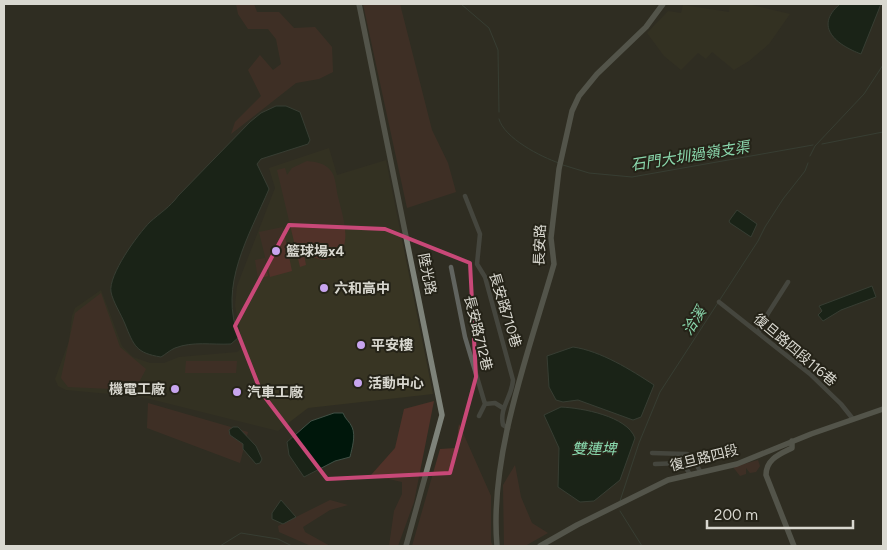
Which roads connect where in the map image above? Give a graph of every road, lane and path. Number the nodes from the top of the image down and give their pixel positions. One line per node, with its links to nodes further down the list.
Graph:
1 (359, 4): 19 (street, 陸光路)
2 (663, 4): 13 (street, 長安路)
3 (465, 196): 9 (street, 長安路710巷)
4 (451, 268): 8 (street, 長安路712巷)
5 (788, 282): 7 (street)
6 (719, 302): 7 (street, 復旦路四段116巷)
7 (759, 332): 12 (street, 復旦路四段116巷)
8 (485, 404): 9 (street); 11 (street)
9 (503, 408): 13 (street)
10 (883, 409): 12 (street, 復旦路四段)
11 (479, 416)
12 (853, 420): 14 (street, 復旦路四段)
13 (508, 428): 20 (street, 長安路)
14 (792, 441): 17 (street, 復旦路四段); 22 (street)
15 (652, 454): 17 (street)
16 (655, 464): 18 (street)
17 (700, 472): 18 (street, 復旦路四段)
18 (690, 474): 21 (street, 復旦路四段)
19 (406, 546)
20 (498, 546)
21 (540, 546)
22 (794, 546)

